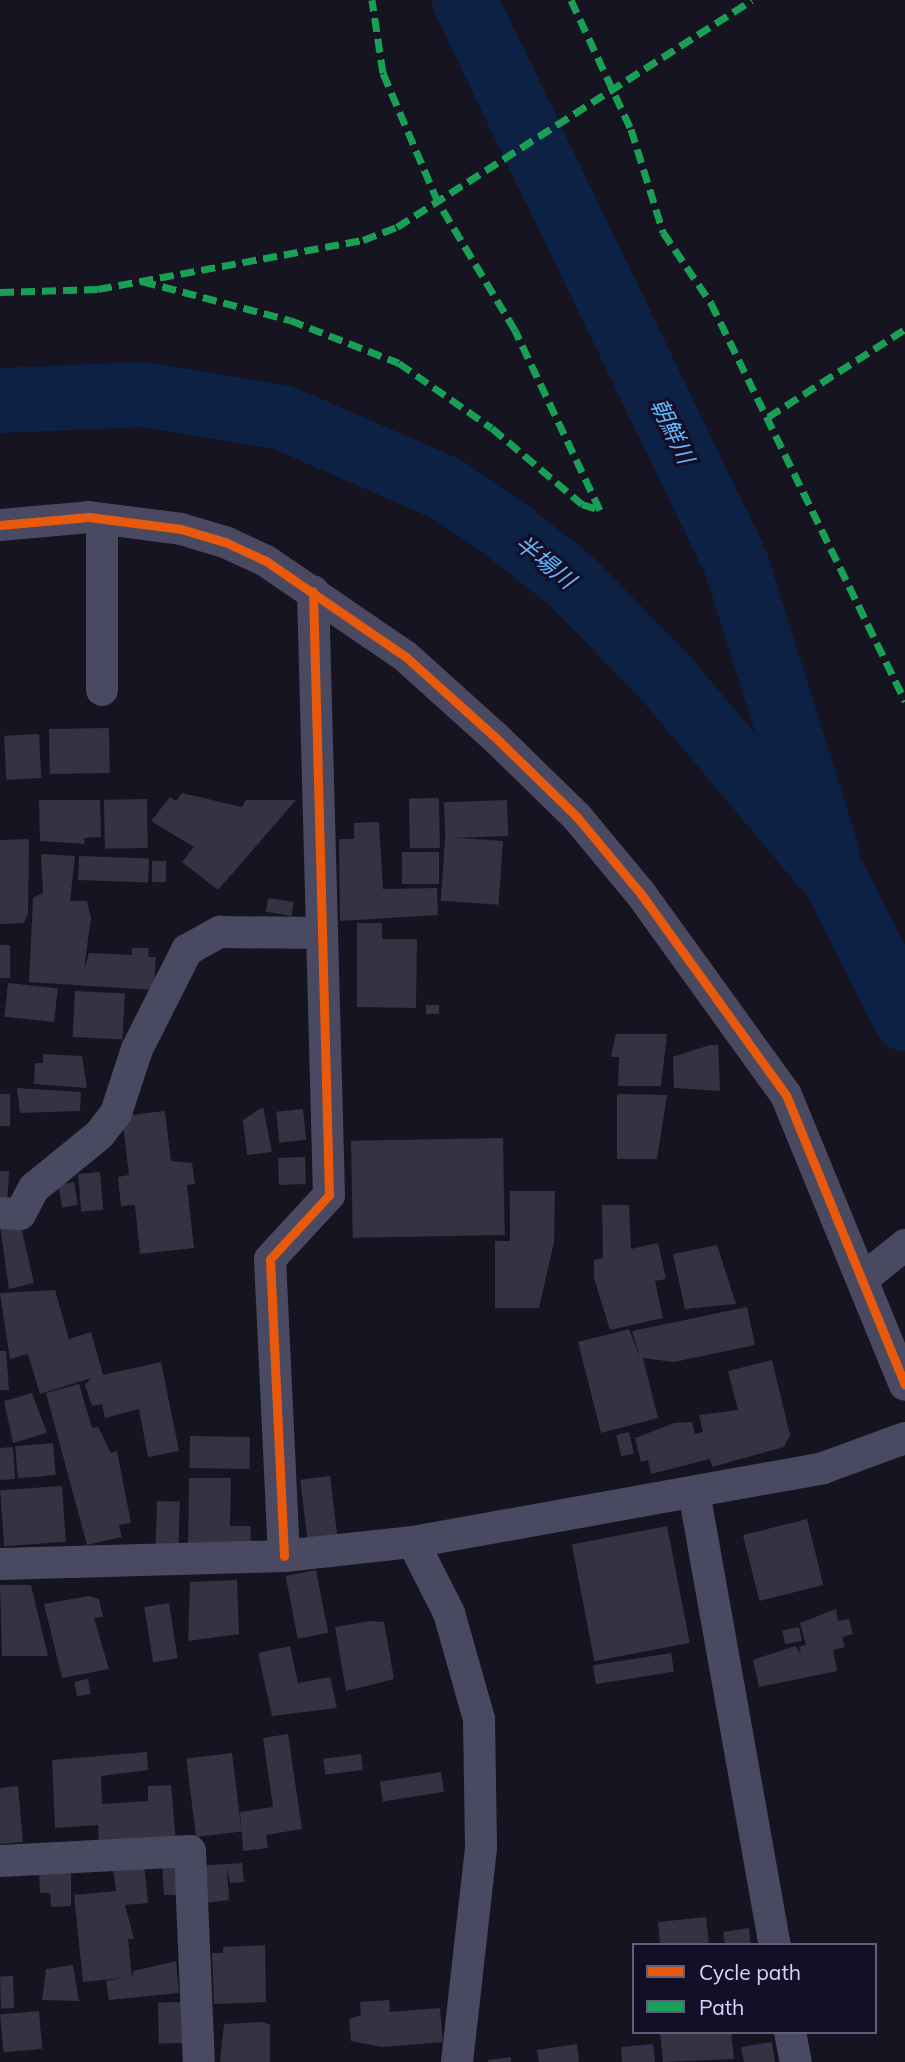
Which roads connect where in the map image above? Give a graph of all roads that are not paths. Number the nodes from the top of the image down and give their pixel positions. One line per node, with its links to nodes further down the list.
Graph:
1 (102, 519): 2 (street); 3 (street); 4 (street)
2 (0, 525)
3 (313, 591): 5 (street); 8 (street)
4 (102, 690)
5 (322, 933): 6 (street); 13 (street)
6 (0, 1213)
7 (905, 1245): 8 (street)
8 (872, 1270): 9 (street)
9 (905, 1385)
10 (905, 1438): 11 (street)
11 (694, 1492): 12 (street); 16 (street)
12 (413, 1542): 13 (street); 19 (street)
13 (284, 1556): 14 (street)
14 (0, 1564)
15 (0, 1861): 18 (street)
16 (775, 1943)
17 (790, 2034): 20 (street)
18 (199, 2062)
19 (457, 2062)
20 (796, 2062)

